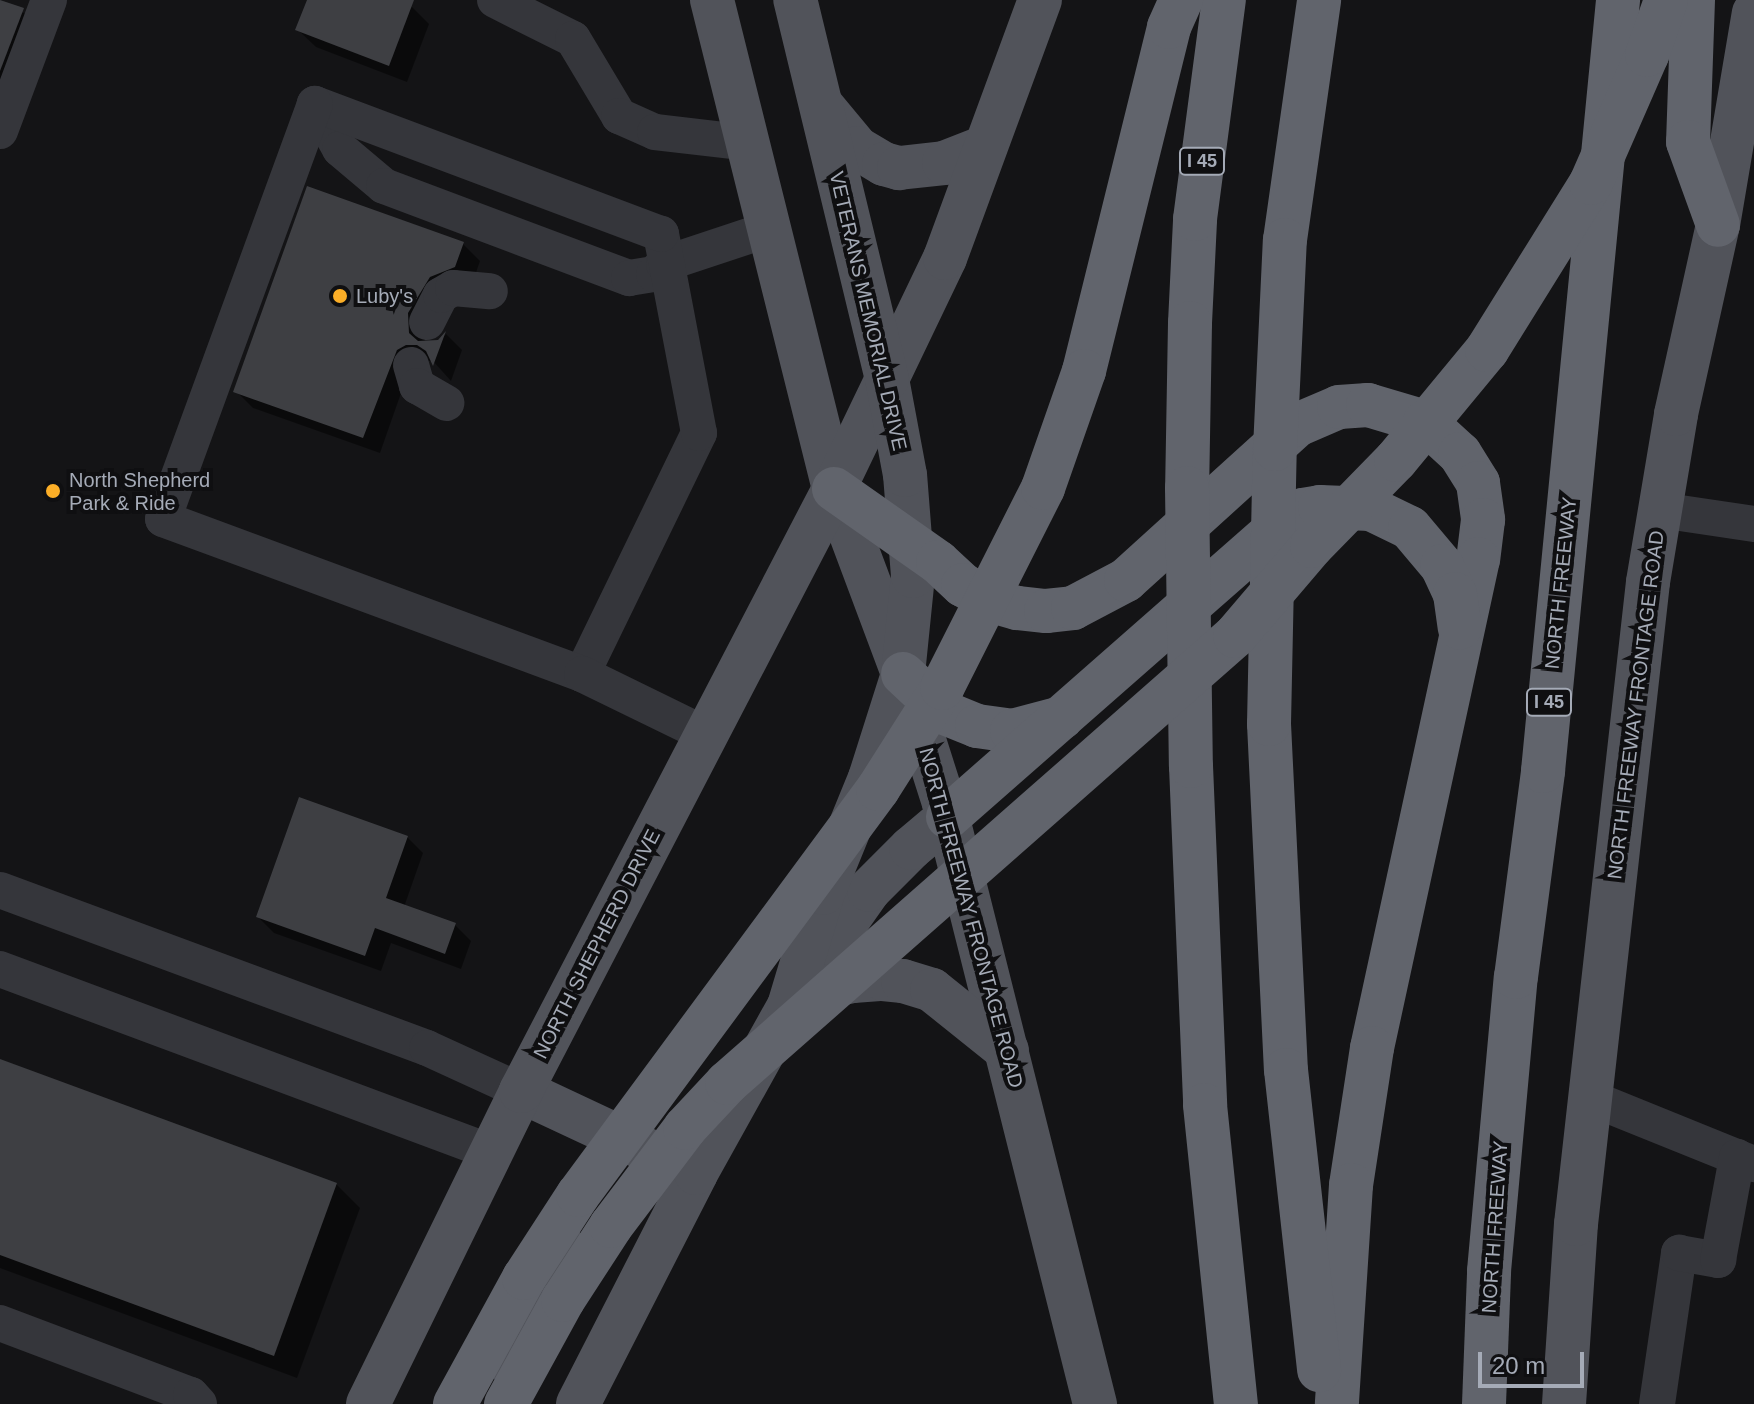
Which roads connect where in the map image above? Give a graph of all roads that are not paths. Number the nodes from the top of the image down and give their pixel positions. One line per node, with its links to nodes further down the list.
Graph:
1 (49, 0): 15 (street)
2 (495, 0): 16 (street)
3 (712, 0): 16 (main road)
4 (795, 0): 13 (main road, VETERANS MEMORIAL DRIVE)
5 (1181, 0): 49 (highway, bridge)
6 (1224, 0): 53 (highway, I 45, bridge)
7 (1319, 0): 54 (highway, bridge)
8 (1618, 0): 56 (highway, NORTH FREEWAY / I 45)
9 (1666, 0): 50 (highway, bridge)
10 (1693, 0): 18 (highway)
11 (1030, 4): 17 (main road)
12 (1754, 13): 18 (main road, NORTH FREEWAY FRONTAGE ROAD)
13 (819, 102): 17 (main road); 24 (main road, VETERANS MEMORIAL DRIVE)
14 (315, 104): 20 (street); 20 (street); 31 (street)
15 (0, 131)
16 (748, 143): 19 (main road)
17 (985, 147): 24 (main road)
18 (1718, 225): 27 (main road, NORTH FREEWAY FRONTAGE ROAD)
19 (769, 229): 20 (street); 26 (main road)
20 (664, 264): 31 (street)
21 (490, 291): 22 (street)
22 (427, 322)
23 (411, 365): 25 (street)
24 (887, 379): 26 (main road); 29 (main road, VETERANS MEMORIAL DRIVE)
25 (446, 403)
26 (834, 489): 29 (highway); 32 (main road, NORTH FREEWAY FRONTAGE ROAD); 34 (main road, NORTH SHEPHERD DRIVE)
27 (1660, 510): 28 (street); 41 (main road, NORTH FREEWAY FRONTAGE ROAD)
28 (1754, 524)
29 (912, 543): 30 (highway); 32 (main road, VETERANS MEMORIAL DRIVE)
30 (1457, 658): 33 (highway); 55 (highway)
31 (582, 674): 34 (street)
32 (903, 674): 33 (highway); 35 (main road, NORTH FREEWAY FRONTAGE ROAD); 38 (main road)
33 (1064, 718): 35 (highway)
34 (705, 734): 40 (main road, NORTH SHEPHERD DRIVE)
35 (948, 817): 38 (main road); 39 (main road, NORTH FREEWAY FRONTAGE ROAD)
36 (0, 890): 40 (street)
37 (0, 969): 43 (street)
38 (789, 1006): 39 (main road); 45 (main road)
39 (1007, 1050): 52 (main road, NORTH FREEWAY FRONTAGE ROAD)
40 (521, 1091): 42 (main road); 43 (main road, NORTH SHEPHERD DRIVE)
41 (1593, 1099): 44 (street); 57 (main road, NORTH FREEWAY FRONTAGE ROAD)
42 (615, 1135): 45 (main road); 50 (main road)
43 (491, 1152): 48 (main road, NORTH SHEPHERD DRIVE)
44 (1746, 1160): 58 (street)
45 (696, 1173): 51 (main road)
46 (0, 1323): 47 (street)
47 (199, 1404)
48 (368, 1404)
49 (455, 1404)
50 (508, 1404)
51 (578, 1404)
52 (1095, 1404)
53 (1236, 1404)
54 (1322, 1404)
55 (1337, 1404)
56 (1484, 1404)
57 (1564, 1404)
58 (1657, 1404)

